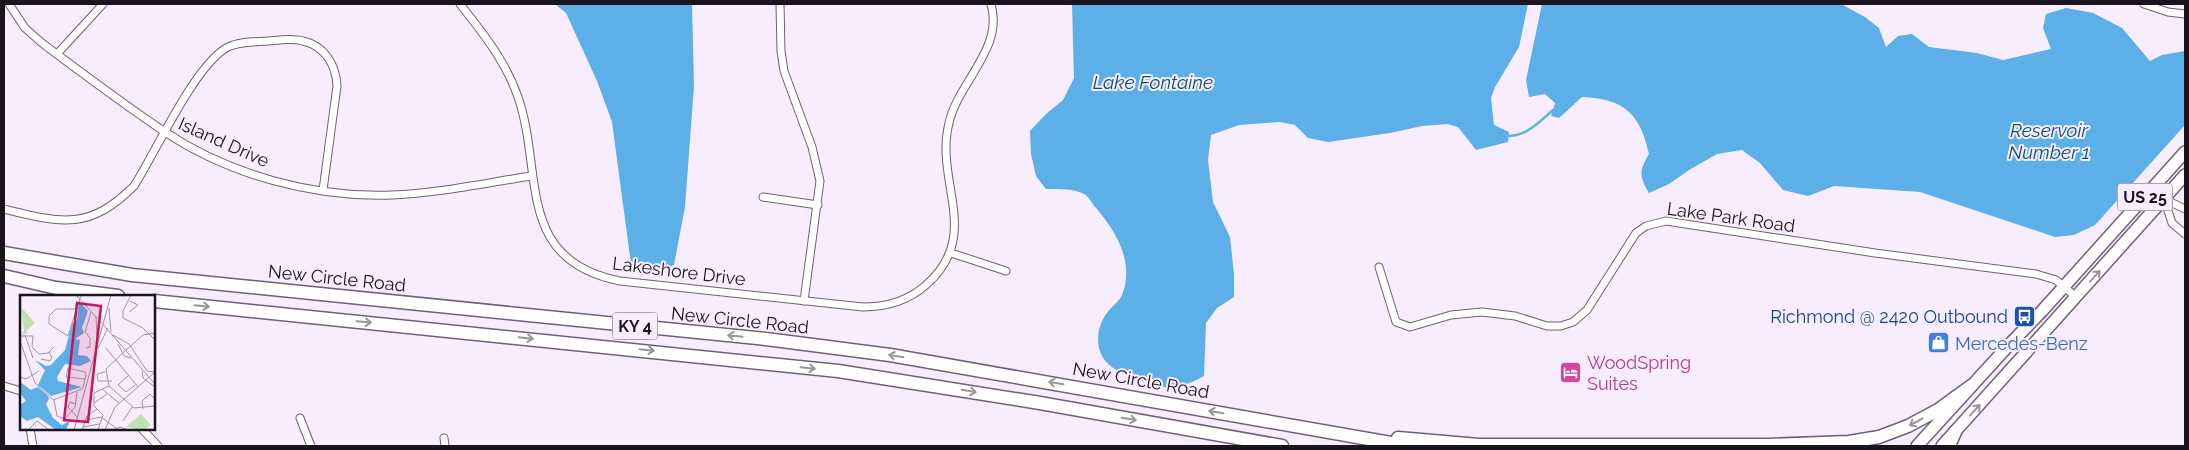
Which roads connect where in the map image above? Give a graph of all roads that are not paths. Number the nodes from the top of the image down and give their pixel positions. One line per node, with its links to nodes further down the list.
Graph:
1 (9, 4): 8 (street, Island Drive)
2 (104, 4): 8 (street)
3 (460, 4): 12 (street, Lakeshore Drive)
4 (780, 4): 17 (street)
5 (991, 4): 22 (street, Lakeshore Drive)
6 (2144, 4): 7 (street)
7 (2185, 14)
8 (57, 54): 9 (street, Island Drive)
9 (166, 132): 14 (street, Island Drive); 14 (street); 19 (street)
10 (2185, 152): 13 (main road, US 25)
11 (2185, 175): 16 (main road, US 25)
12 (531, 176): 14 (street, Island Drive); 30 (street, Lakeshore Drive)
13 (2153, 188): 16 (main road); 26 (main road, US 25)
14 (323, 190)
15 (763, 197): 17 (street)
16 (2164, 199): 18 (street); 20 (street); 28 (main road, US 25, one-way to 16)
17 (818, 206): 30 (street)
18 (2185, 208)
19 (4, 209)
20 (2185, 234)
21 (4, 253): 35 (highway, New Circle Road / KY 4, one-way to 21)
22 (951, 253): 24 (street); 30 (street, Lakeshore Drive)
23 (1379, 267): 26 (street, Lake Park Road)
24 (1006, 271)
25 (4, 276): 27 (highway)
26 (2064, 287): 28 (street, Lake Park Road); 32 (main road, US 25)
27 (110, 295)
28 (2076, 297): 38 (main road, US 25, one-way to 28)
29 (155, 301): 40 (highway, KY 4, one-way to 40)
30 (804, 301)
31 (4, 386): 33 (street)
32 (1971, 386): 41 (highway, one-way to 41); 50 (main road, US 25)
33 (20, 391)
34 (300, 418): 44 (street)
35 (1264, 420): 41 (highway); 48 (highway, New Circle Road / KY 4)
36 (30, 430): 42 (street)
37 (143, 430): 43 (street)
38 (1955, 432): 51 (main road, US 25); 52 (highway)
39 (444, 438): 45 (street)
40 (1246, 440): 46 (highway); 47 (highway, KY 4)
41 (1854, 441): 49 (highway)
42 (33, 446)
43 (158, 446)
44 (311, 446)
45 (445, 446)
46 (1270, 446)
47 (1282, 446)
48 (1408, 446)
49 (1874, 446)
50 (1917, 446)
51 (1942, 446)
52 (1949, 446)

